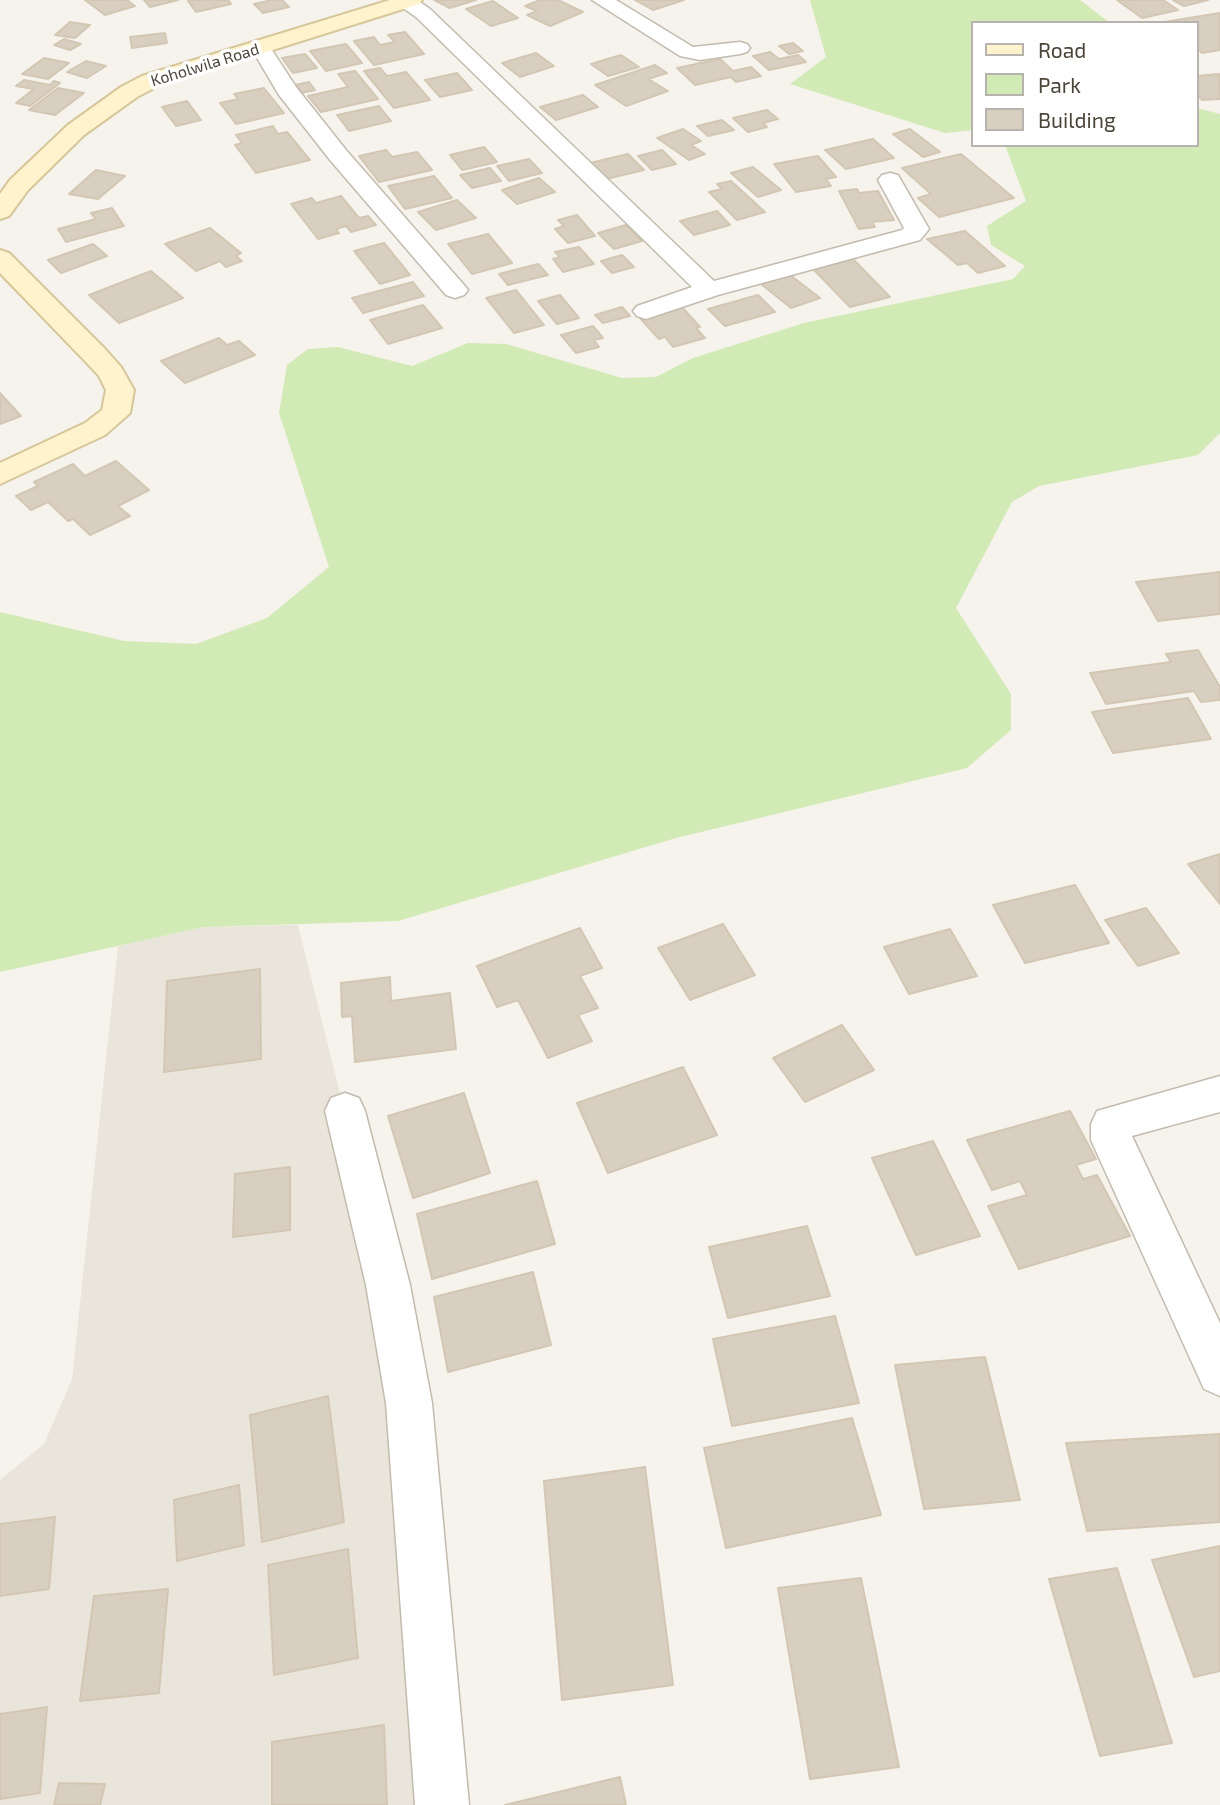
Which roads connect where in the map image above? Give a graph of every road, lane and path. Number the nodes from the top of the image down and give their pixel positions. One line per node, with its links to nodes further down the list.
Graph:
1 (602, 0): 4 (street)
2 (409, 1): 3 (street, Koholwila Road); 8 (street)
3 (261, 48): 6 (street, Koholwila Road); 9 (street)
4 (740, 48)
5 (890, 180): 8 (street)
6 (0, 211)
7 (0, 258): 11 (street)
8 (709, 289): 10 (street)
9 (455, 290)
10 (646, 311)
11 (0, 475)
12 (1220, 1094): 14 (street)
13 (345, 1111): 15 (street)
14 (1220, 1373)
15 (442, 1805)

